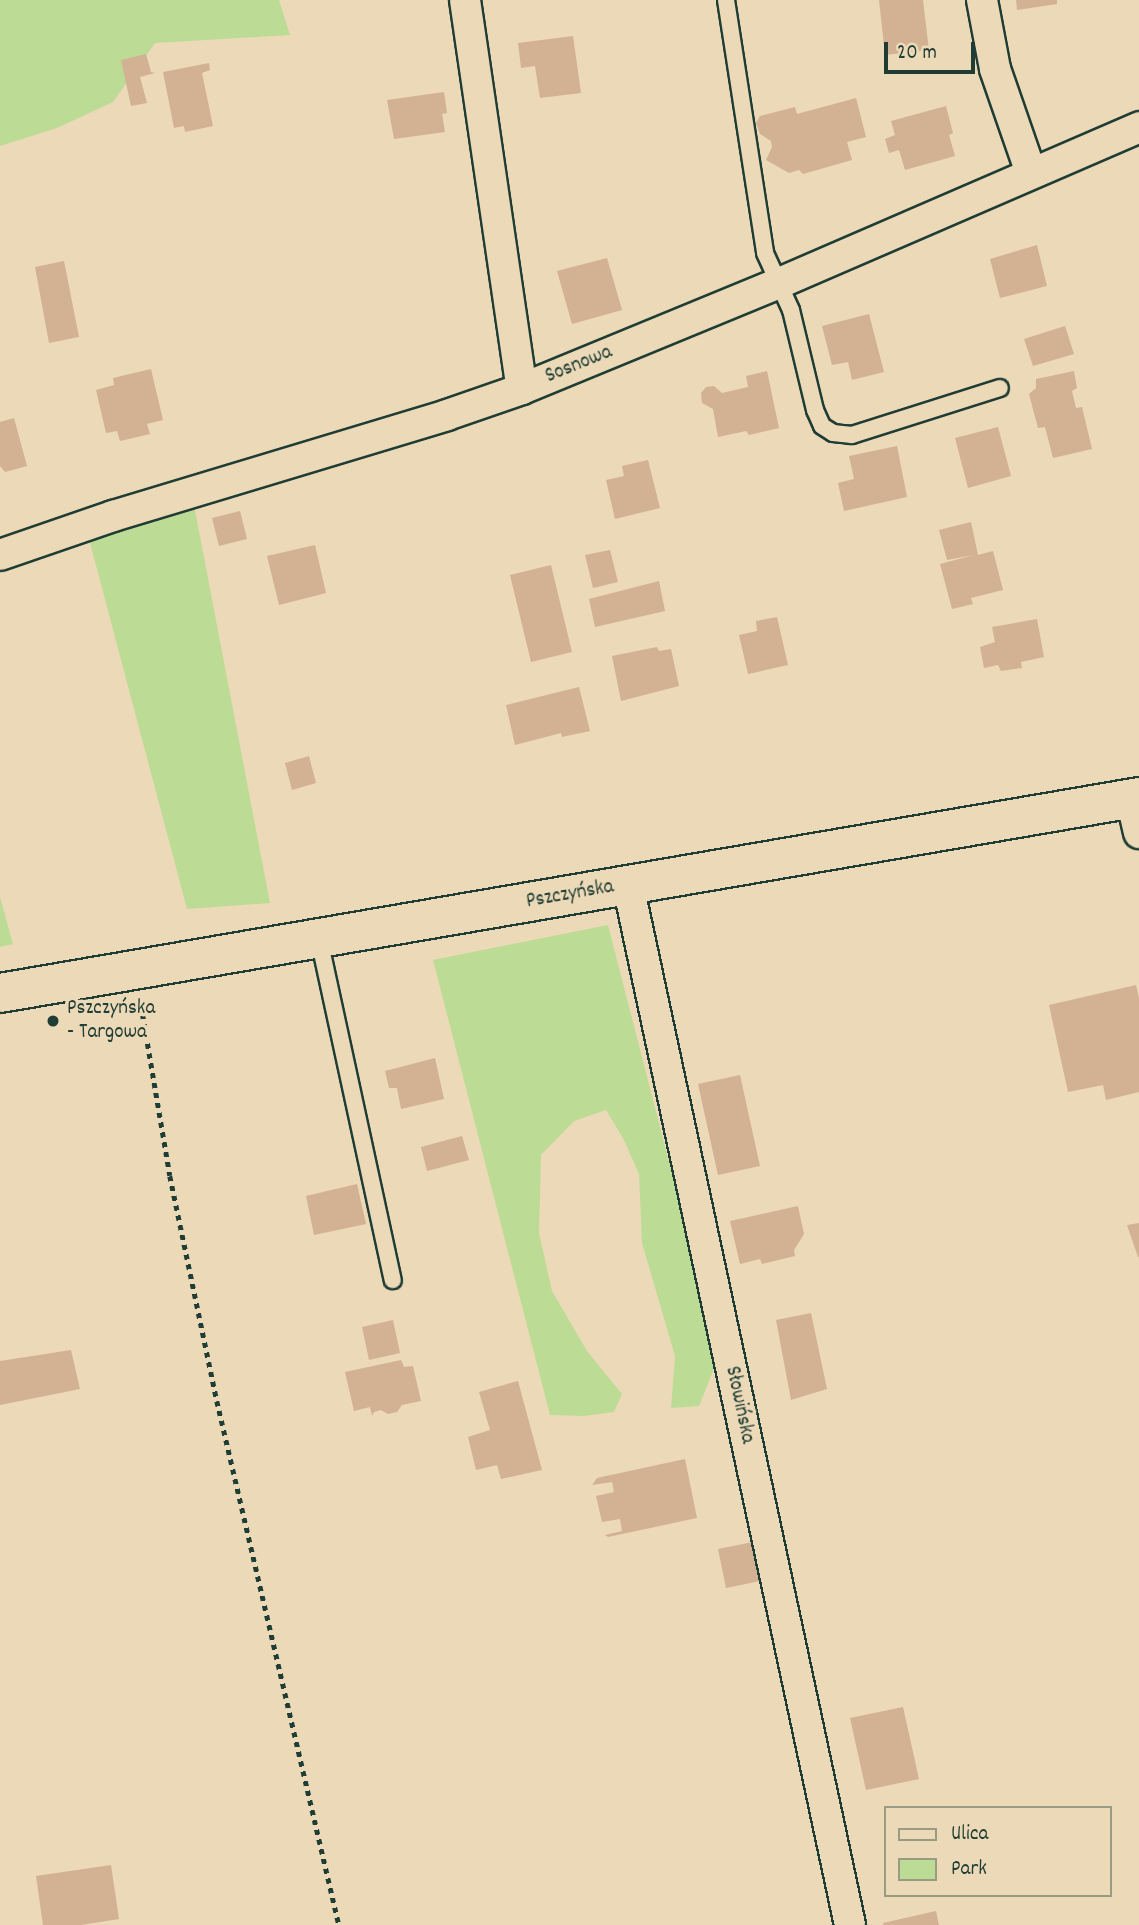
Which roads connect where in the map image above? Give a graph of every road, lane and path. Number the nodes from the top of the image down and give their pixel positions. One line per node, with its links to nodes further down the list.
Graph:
1 (465, 0): 8 (street)
2 (726, 0): 6 (lane)
3 (982, 0): 5 (street)
4 (1139, 127): 5 (street, Sosnowa)
5 (1031, 173): 6 (street, Sosnowa)
6 (777, 284): 7 (lane); 8 (street, Sosnowa)
7 (1000, 388)
8 (522, 389): 9 (street, Sosnowa)
9 (0, 555)
10 (1137, 809): 11 (main road, Pszczyńska)
11 (628, 885): 12 (main road, Pszczyńska); 17 (street, Słowińska)
12 (319, 939): 13 (main road, Pszczyńska); 15 (lane)
13 (135, 968): 14 (main road, Pszczyńska); 16 (path)
14 (0, 993)
15 (393, 1280)
16 (339, 1925)
17 (850, 1925)

